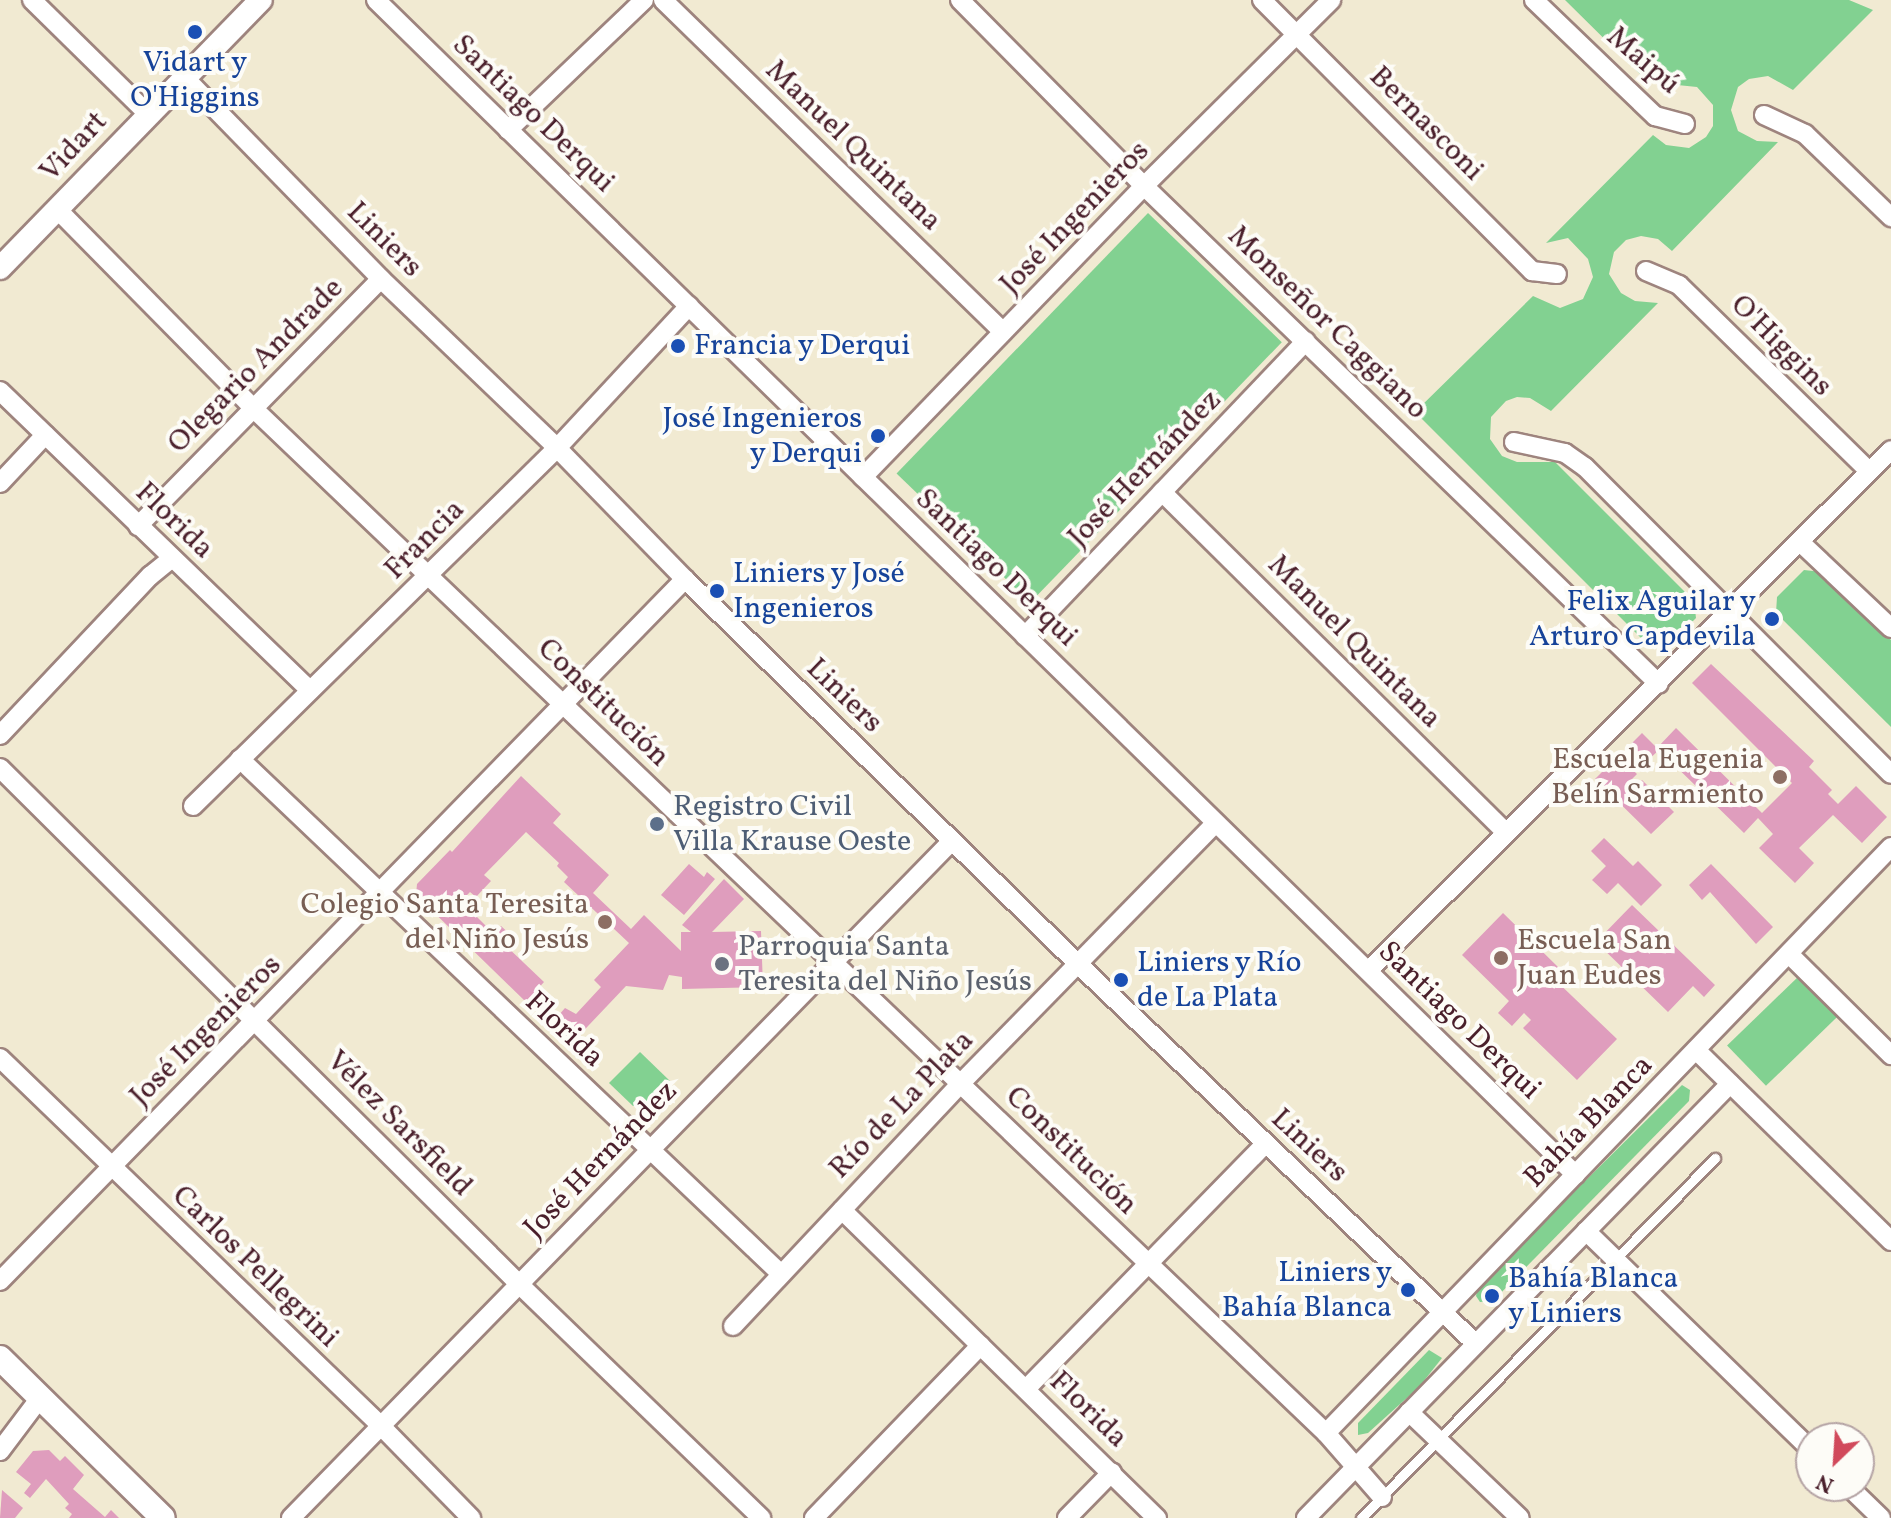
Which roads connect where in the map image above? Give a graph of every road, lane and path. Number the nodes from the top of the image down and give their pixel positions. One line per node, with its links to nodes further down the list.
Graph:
1 (32, 0): 12 (street)
2 (261, 0): 11 (street, Vidart)
3 (376, 0): 15 (street, Santiago Derqui)
4 (644, 0): 15 (street)
5 (663, 0): 24 (street, Manuel Quintana)
6 (960, 0): 16 (street, Monseñor Caggiano)
7 (1262, 0): 10 (street, Bernasconi)
8 (1331, 0): 10 (street, José Ingenieros)
9 (1534, 0): 14 (street, Maipú)
10 (1297, 34): 16 (street, José Ingenieros); 21 (street, Bernasconi)
11 (184, 77): 12 (street, Vidart); 22 (street, Liniers)
12 (147, 113): 17 (street, Vidart)
13 (1764, 115): 18 (street)
14 (1685, 124)
15 (508, 130): 23 (street, Santiago Derqui)
16 (1144, 186): 24 (street, José Ingenieros); 25 (street, Monseñor Caggiano)
17 (57, 209): 19 (street, Vidart); 27 (street, Constitución)
18 (1891, 217)
19 (0, 268)
20 (1646, 271): 32 (street, O'Higgins)
21 (1557, 274)
22 (381, 279): 27 (street, Olegario Andrade); 30 (street, Liniers)
23 (689, 306): 30 (street, Francia); 33 (street, Santiago Derqui)
24 (1003, 332): 33 (street, José Ingenieros)
25 (1306, 341): 35 (street, José Hernández); 44 (street, Monseñor Caggiano)
26 (0, 391): 28 (street, Florida)
27 (254, 409): 36 (street, Olegario Andrade); 39 (street, Constitución)
28 (45, 435): 34 (street); 36 (street, Florida)
29 (1514, 442): 41 (street)
30 (557, 448): 39 (street, Francia); 40 (street, Liniers)
31 (1891, 450): 32 (street)
32 (1869, 471): 37 (street)
33 (863, 477): 43 (street, Santiago Derqui)
34 (0, 483)
35 (1162, 492): 43 (street, José Hernández); 53 (street, Manuel Quintana)
36 (138, 526): 38 (street, Florida)
37 (1800, 542): 41 (street); 42 (street)
38 (172, 558): 45 (street, Florida); 47 (street)
39 (430, 575): 45 (street, Francia); 46 (street, Constitución)
40 (685, 579): 46 (street, José Ingenieros); 54 (street, Liniers)
41 (1729, 613): 44 (street); 50 (street)
42 (1891, 628)
43 (1025, 636): 52 (street, Santiago Derqui)
44 (1659, 684): 53 (street)
45 (310, 690): 48 (street, Francia)
46 (563, 704): 56 (street, José Ingenieros); 58 (street, Constitución)
47 (0, 735)
48 (240, 759): 51 (street, Francia); 56 (street, Florida)
49 (0, 768): 61 (street, Vélez Sarsfield)
50 (1891, 774)
51 (193, 806)
52 (1216, 823): 59 (street, Río de La Plata); 60 (street, Santiago Derqui)
53 (1506, 832): 60 (street)
54 (952, 841): 58 (street, José Hernández); 59 (street, Liniers)
55 (1891, 847): 57 (street, Bahía Blanca)
56 (380, 895): 61 (street, José Ingenieros); 68 (street, Florida)
57 (1789, 954): 62 (street, Bahía Blanca); 63 (street)
58 (834, 962): 65 (street, Constitución); 68 (street, José Hernández)
59 (1078, 964): 65 (street, Río de La Plata); 67 (street, Liniers)
60 (1368, 971): 71 (street, Santiago Derqui)
61 (256, 1021): 70 (street, José Ingenieros); 79 (street, Vélez Sarsfield)
62 (1696, 1050): 66 (street); 71 (street, Bahía Blanca)
63 (1891, 1055)
64 (0, 1058): 70 (street, Carlos Pellegrini)
65 (961, 1083): 72 (street, Río de La Plata); 76 (street, Constitución)
66 (1730, 1084): 73 (street); 74 (street)
67 (1265, 1144): 76 (street); 80 (street, Liniers)
68 (650, 1150): 77 (street, Florida); 79 (street, José Hernández)
69 (1715, 1158): 75 (lane)
70 (110, 1167): 78 (street, José Ingenieros); 88 (street, Carlos Pellegrini)
71 (1576, 1175): 80 (street, Bahía Blanca)
72 (842, 1210): 77 (street, Río de La Plata); 83 (street, Florida)
73 (1586, 1231): 75 (street); 82 (street)
74 (1891, 1241)
75 (1616, 1260): 90 (street); 91 (lane)
76 (1148, 1264): 85 (street); 89 (street, Constitución)
77 (781, 1274): 81 (street, Río de La Plata)
78 (0, 1281)
79 (519, 1284): 88 (street, José Hernández); 100 (street, Vélez Sarsfield)
80 (1446, 1312): 82 (street, Liniers); 89 (street, Bahía Blanca)
81 (733, 1326)
82 (1476, 1344): 87 (street)
83 (981, 1345): 85 (street, Florida); 101 (street)
84 (0, 1358): 86 (main road)
85 (1026, 1389): 94 (street, Florida)
86 (40, 1398): 92 (street); 97 (main road)
87 (1409, 1412): 91 (street); 93 (street)
88 (379, 1424): 98 (street, José Hernández); 99 (street, Carlos Pellegrini)
89 (1326, 1433): 93 (street, Constitución)
90 (1795, 1434)
91 (1439, 1440): 95 (lane); 106 (street)
92 (0, 1451)
93 (1357, 1465): 95 (street, Constitución); 104 (street)
94 (1112, 1472): 102 (street); 103 (street, Florida)
95 (1382, 1497): 105 (lane)
96 (1864, 1502): 107 (street)
97 (163, 1518)
98 (291, 1518)
99 (471, 1518)
100 (761, 1518)
101 (814, 1518)
102 (1067, 1518)
103 (1157, 1518)
104 (1306, 1518)
105 (1361, 1518)
106 (1520, 1518)
107 (1881, 1518)

